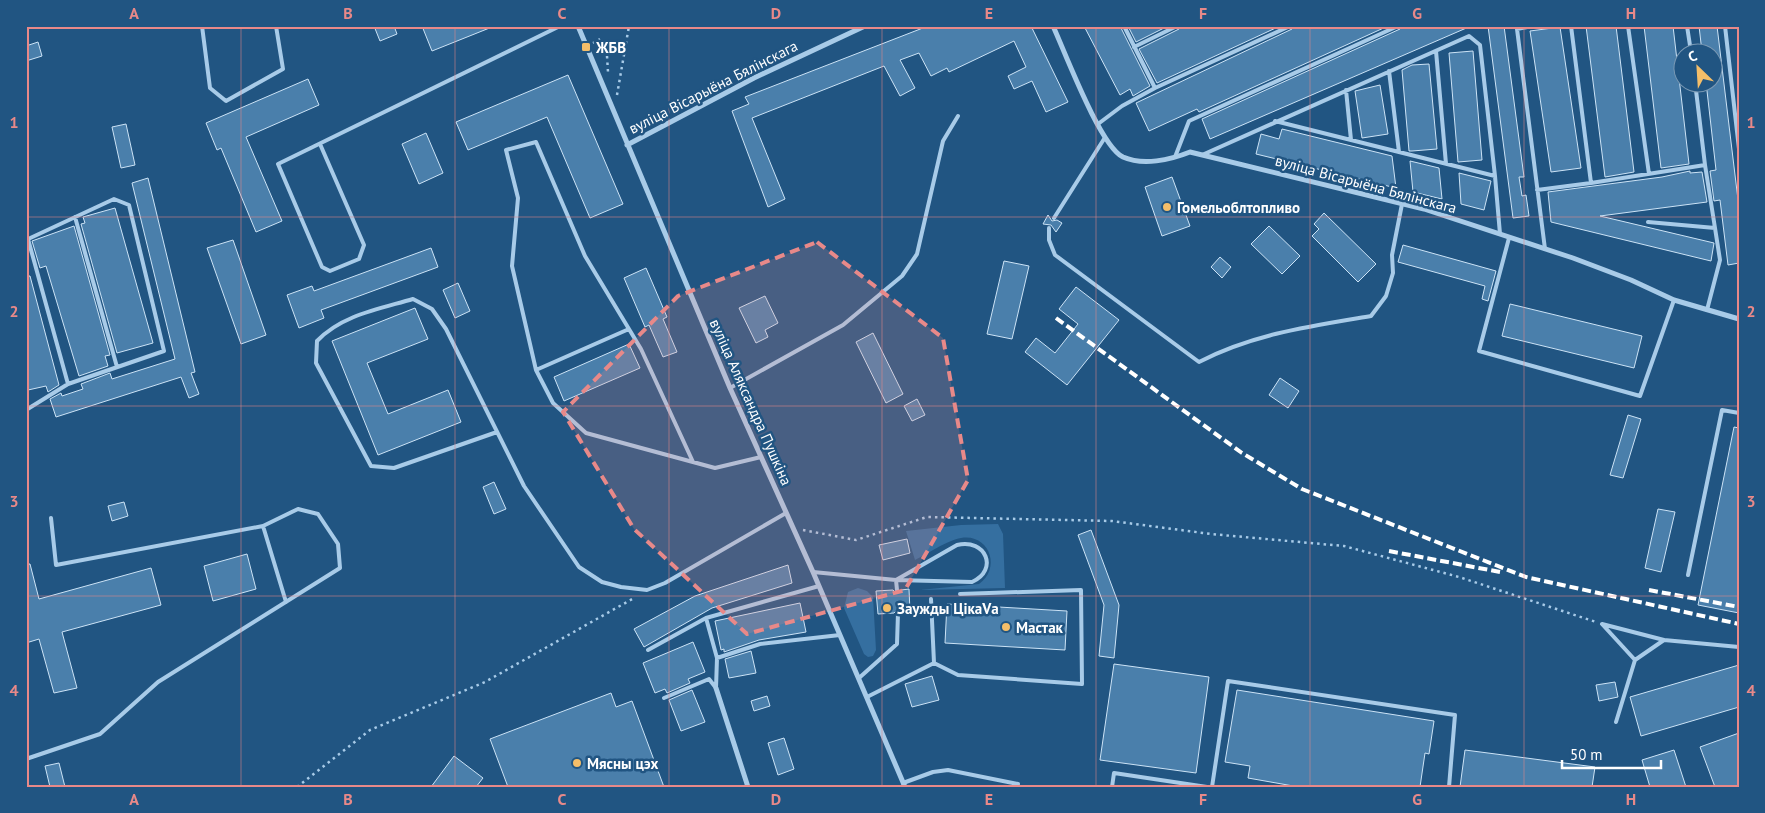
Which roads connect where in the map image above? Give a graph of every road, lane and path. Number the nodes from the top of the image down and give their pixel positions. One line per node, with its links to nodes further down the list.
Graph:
1 (202, 26): 2 (lane)
2 (276, 26)
3 (560, 26): 30 (lane)
4 (578, 26): 31 (street, вуліца Аляксандра Пушкіна)
5 (629, 26): 24 (path)
6 (1053, 26): 27 (street, вуліца Вісарыёна Бялінскага)
7 (1124, 26): 18 (lane)
8 (1177, 26): 18 (lane)
9 (1290, 26): 21 (lane)
10 (1398, 26): 35 (lane)
11 (1532, 26): 41 (lane)
12 (1571, 26): 40 (lane)
13 (1628, 26): 38 (lane)
14 (1688, 26): 17 (lane)
15 (1725, 26): 32 (lane)
16 (861, 27): 31 (street, вуліца Вісарыёна Бялінскага)
17 (1690, 42)
18 (1134, 47): 21 (lane)
19 (1436, 51): 20 (lane); 36 (lane); 39 (lane)
20 (1389, 71): 22 (lane); 33 (lane)
21 (1155, 88): 27 (lane)
22 (1346, 90): 26 (lane); 29 (lane)
23 (1695, 92): 37 (lane)
24 (617, 95)
25 (958, 116): 59 (lane)
26 (1275, 121): 29 (lane); 34 (lane)
27 (1098, 124): 28 (street, вуліца Вісарыёна Бялінскага)
28 (1104, 139): 35 (street, вуліца Вісарыёна Бялінскага); 44 (lane)
29 (1351, 140): 33 (lane)
30 (320, 144): 30 (lane)
31 (627, 145): 59 (street, вуліца Аляксандра Пушкіна)
32 (1739, 149)
33 (1399, 152): 36 (lane)
34 (1202, 155): 35 (street, вуліца Вісарыёна Бялінскага); 42 (street, вуліца Вісарыёна Бялінскага)
35 (1175, 158)
36 (1446, 164): 39 (lane)
37 (1705, 165): 38 (lane); 47 (lane)
38 (1649, 174): 40 (lane)
39 (1494, 176): 48 (lane)
40 (1591, 183): 41 (lane)
41 (1537, 190): 51 (lane)
42 (1402, 204): 46 (lane); 48 (street, вуліца Вісарыёна Бялінскага)
43 (74, 217): 50 (lane); 56 (lane); 56 (lane)
44 (1054, 218)
45 (1648, 222): 47 (lane)
46 (1049, 228)
47 (1715, 228): 53 (lane)
48 (1500, 234): 49 (street, вуліца Вісарыёна Бялінскага)
49 (1509, 238): 51 (street, вуліца Вісарыёна Бялінскага); 52 (lane)
50 (27, 240): 58 (lane)
51 (1545, 250): 52 (street, вуліца Вісарыёна Бялінскага)
52 (1674, 300): 53 (street, вуліца Вісарыёна Бялінскага)
53 (1708, 310): 54 (street, вуліца Вісарыёна Бялінскага)
54 (1739, 319)
55 (629, 329): 57 (lane); 57 (lane); 64 (lane)
56 (117, 367): 58 (lane)
57 (536, 370): 64 (lane)
58 (68, 384): 60 (lane)
59 (730, 388): 63 (street, вуліца Аляксандра Пушкіна)
60 (26, 410)
61 (1739, 413): 70 (lane)
62 (497, 432): 62 (lane); 73 (lane)
63 (761, 457): 64 (lane); 65 (street, вуліца Аляксандра Пушкіна)
64 (693, 462)
65 (786, 513): 68 (street, вуліца Аляксандра Пушкіна); 73 (lane)
66 (51, 518): 67 (lane)
67 (263, 526): 77 (lane); 77 (lane)
68 (793, 529): 69 (street, вуліца Аляксандра Пушкіна); 80 (path)
69 (812, 572): 71 (lane); 72 (street, вуліца Аляксандра Пушкіна)
70 (1688, 575)
71 (896, 580): 71 (lane); 74 (lane)
72 (819, 586): 79 (lane); 81 (street, вуліца Аляксандра Пушкіна)
73 (647, 590): 96 (path)
74 (897, 590)
75 (960, 594): 87 (lane)
76 (932, 599): 87 (lane)
77 (286, 602): 93 (lane)
78 (898, 613): 88 (lane)
79 (706, 618): 84 (lane); 85 (lane)
80 (1602, 624): 82 (lane); 86 (lane)
81 (840, 635): 85 (lane); 88 (street, вуліца Аляксандра Пушкіна)
82 (1664, 640): 83 (lane); 86 (lane)
83 (1739, 647)
84 (648, 650)
85 (717, 658): 89 (lane)
86 (1635, 660): 92 (lane)
87 (934, 663): 90 (lane)
88 (859, 678): 90 (street, вуліца Аляксандра Пушкіна)
89 (716, 688): 91 (lane); 97 (street)
90 (867, 697): 95 (street, вуліца Аляксандра Пушкіна)
91 (664, 698)
92 (1616, 722)
93 (26, 759)
94 (1018, 784): 95 (lane)
95 (904, 785)
96 (297, 787)
97 (748, 787)
98 (1112, 787): 99 (lane)
99 (1207, 787)
100 (1212, 787): 101 (lane)
101 (1449, 787)

